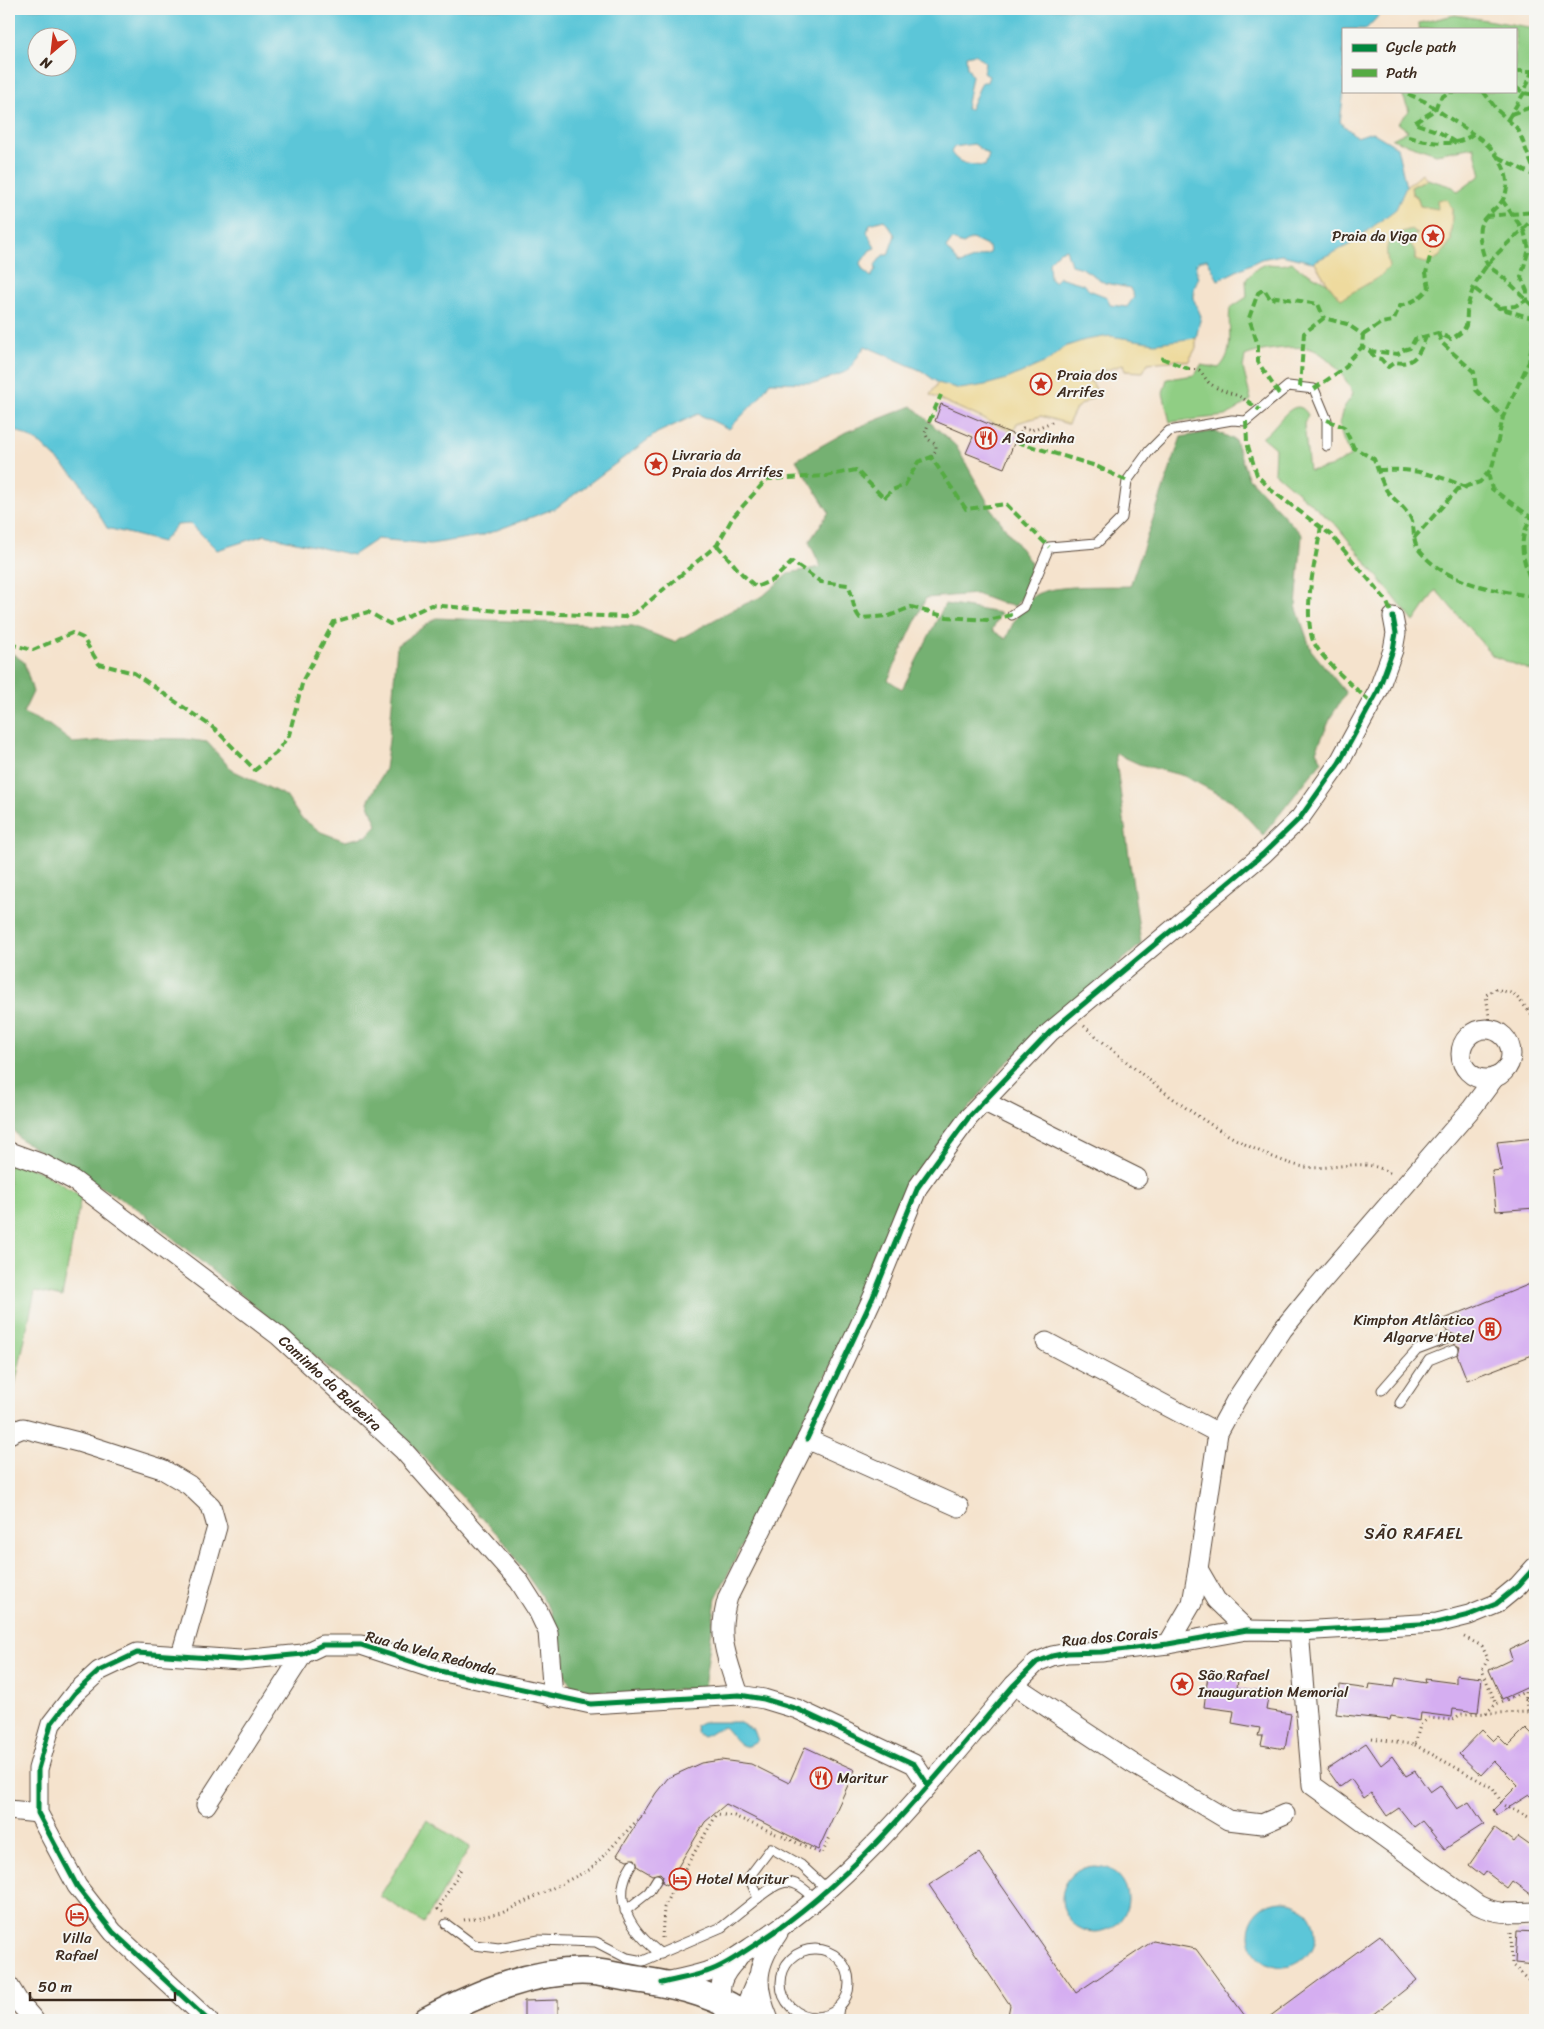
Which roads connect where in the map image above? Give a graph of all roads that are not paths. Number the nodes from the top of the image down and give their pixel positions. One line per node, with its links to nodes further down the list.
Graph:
1 (1327, 446): 2 (lane)
2 (1012, 615)
3 (1393, 618): 5 (street)
4 (1495, 1077): 4 (street); 13 (street)
5 (985, 1102): 7 (street); 15 (street)
6 (9, 1152): 26 (street, Caminho da Baleeira)
7 (1137, 1178)
8 (1449, 1338): 11 (lane)
9 (1046, 1342): 13 (street)
10 (1454, 1350): 12 (lane)
11 (1382, 1390)
12 (1400, 1402)
13 (1218, 1433): 18 (street)
14 (9, 1434): 23 (street)
15 (807, 1439): 16 (street); 25 (street)
16 (959, 1507)
17 (1535, 1566): 20 (street, Rua dos Corais)
18 (1198, 1568): 19 (street); 21 (street)
19 (1247, 1630): 20 (street, Rua dos Corais); 21 (street, Rua dos Corais)
20 (1299, 1631): 37 (street)
21 (1168, 1644): 24 (street, Rua dos Corais)
22 (303, 1654): 23 (street, Rua da Vela Redonda); 26 (street, Rua da Vela Redonda); 28 (street)
23 (180, 1656): 30 (street, Rua da Vela Redonda)
24 (1014, 1684): 27 (street, Rua dos Corais); 31 (street)
25 (739, 1695): 26 (street, Rua da Vela Redonda); 27 (street, Rua da Vela Redonda)
26 (553, 1697)
27 (928, 1785): 34 (street, Rua dos Corais)
28 (206, 1805)
29 (9, 1810): 30 (street)
30 (38, 1813): 49 (street, Rua da Vela Redonda)
31 (1285, 1814)
32 (632, 1864): 36 (lane)
33 (657, 1879): 36 (lane)
34 (821, 1894): 35 (lane); 35 (lane); 39 (street, Rua dos Corais)
35 (758, 1898): 40 (lane)
36 (625, 1911): 40 (lane)
37 (1535, 1912)
38 (446, 1924): 40 (lane)
39 (782, 1927): 41 (street); 42 (street)
40 (661, 1954)
41 (741, 1954): 44 (street); 46 (street)
42 (758, 1977): 46 (street); 51 (street)
43 (9, 1986): 48 (street)
44 (657, 1988): 46 (street); 50 (street)
45 (839, 2007): 47 (lane); 47 (lane); 52 (lane)
46 (730, 2014)
47 (804, 2017)
48 (34, 2020)
49 (208, 2020)
50 (427, 2020)
51 (769, 2020)
52 (837, 2020)

